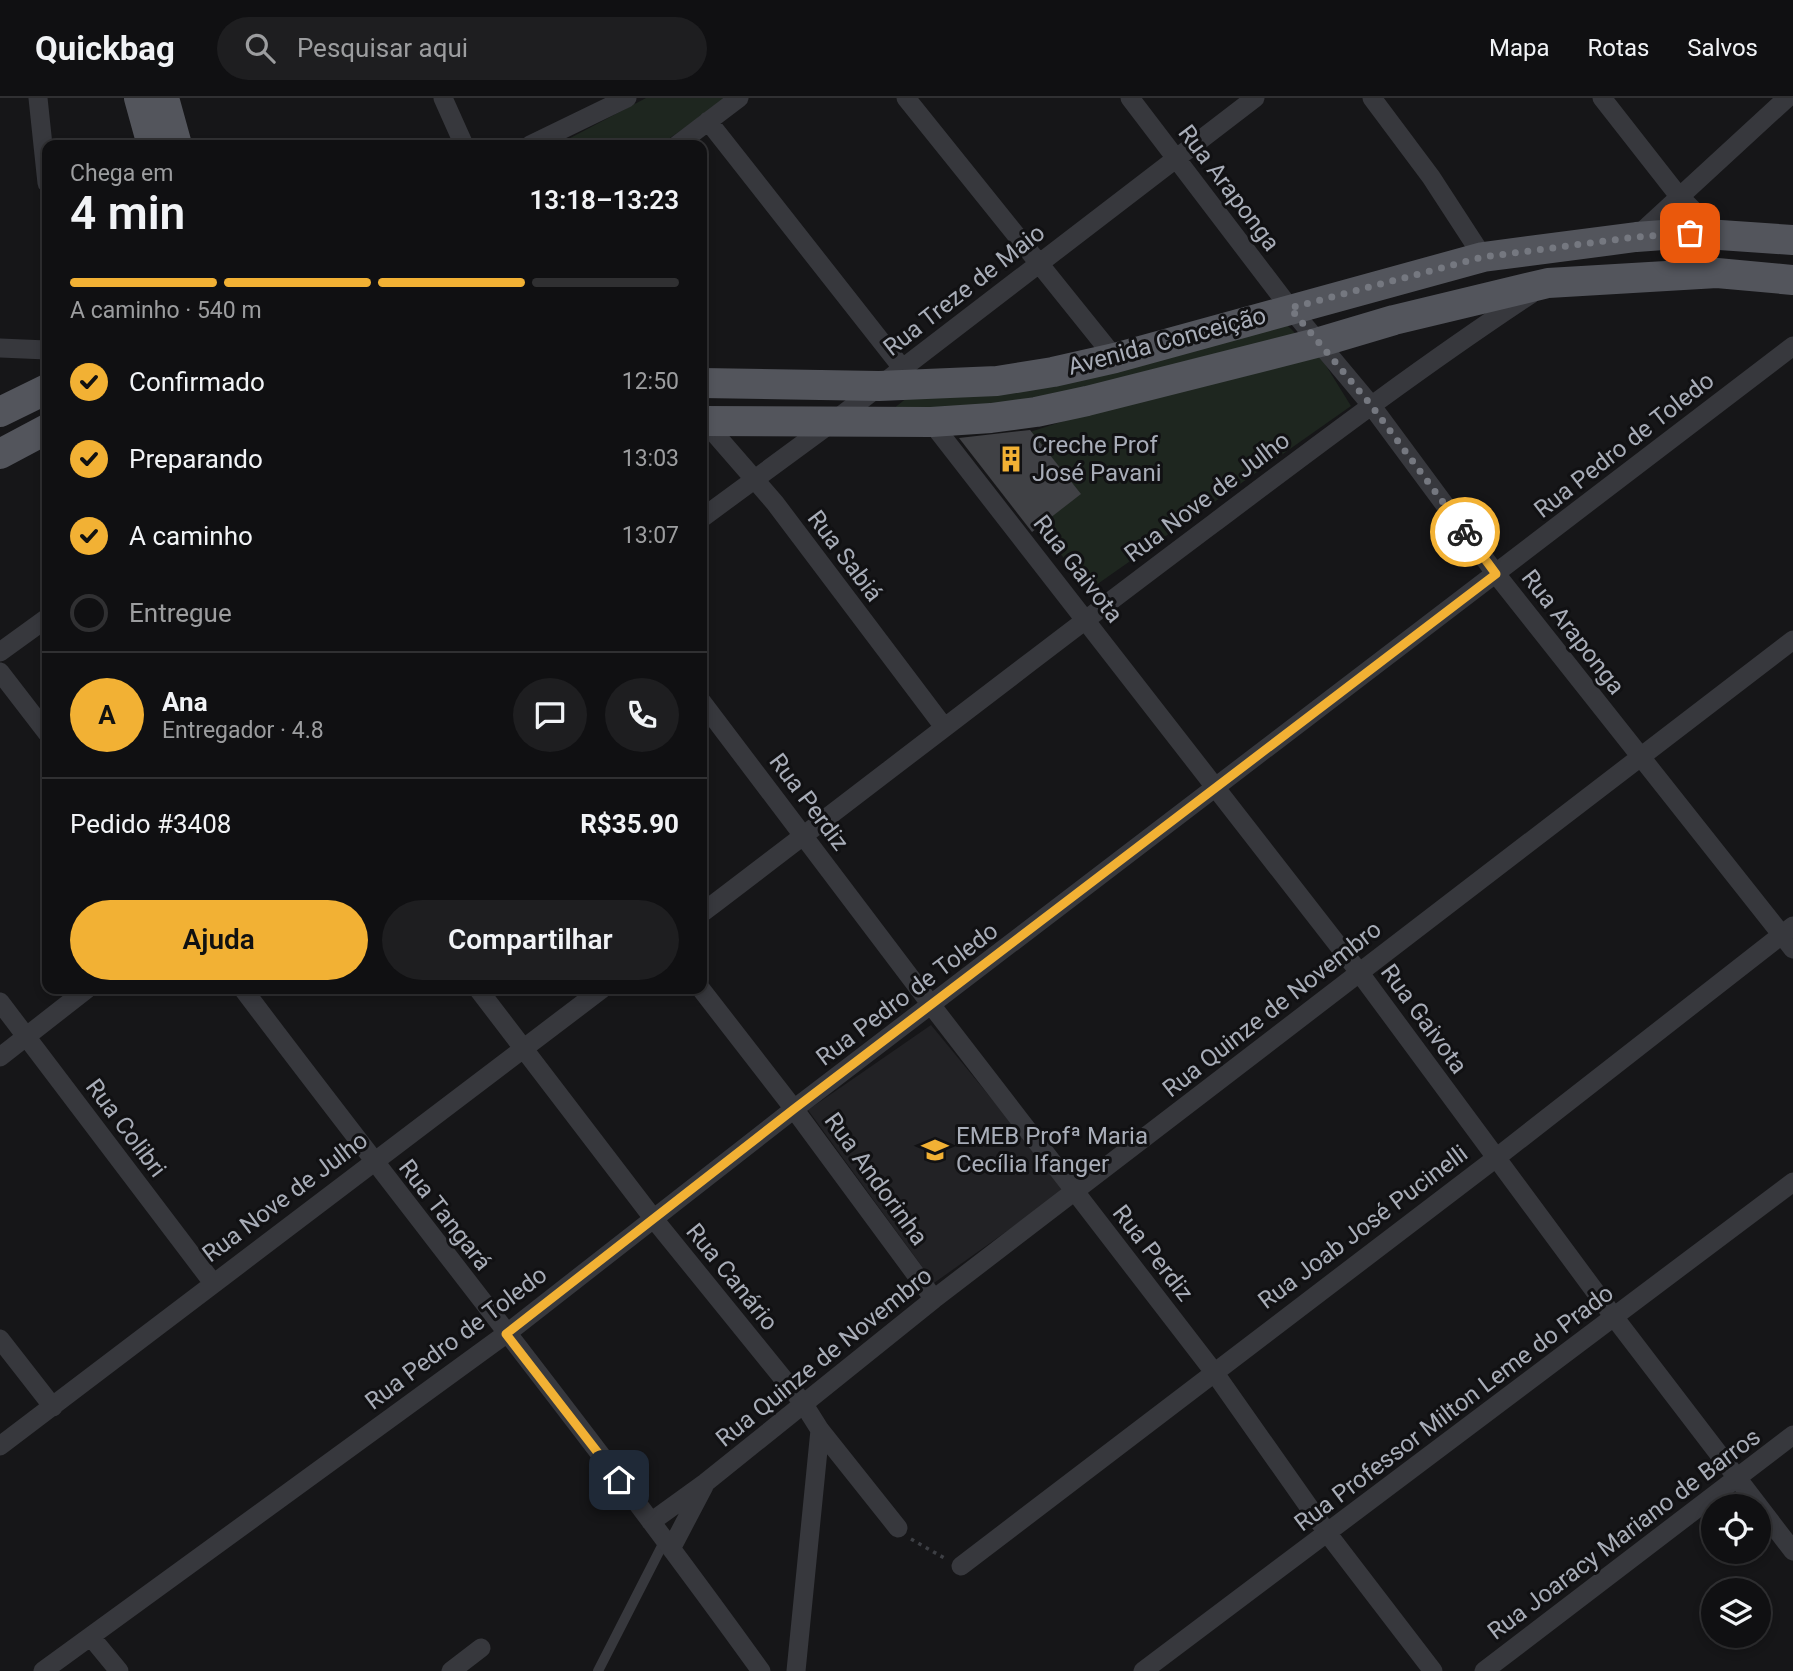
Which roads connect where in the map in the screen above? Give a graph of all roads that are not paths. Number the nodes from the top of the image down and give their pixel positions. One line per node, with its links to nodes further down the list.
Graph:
1 (38, 98): 14 (street)
2 (139, 98): 15 (main road)
3 (164, 98): 16 (main road)
4 (443, 98): 17 (street)
5 (627, 98): 18 (street)
6 (739, 98): 13 (street)
7 (906, 98): 26 (street)
8 (1130, 98): 20 (street, Rua Araponga)
9 (1255, 98): 20 (street, Rua Treze de Maio)
10 (1372, 98): 25 (street)
11 (1602, 98): 21 (street)
12 (1787, 98): 21 (street)
13 (708, 121): 19 (street); 35 (street)
14 (42, 140)
15 (151, 140)
16 (176, 140)
17 (462, 140)
18 (540, 140)
19 (683, 140)
20 (1176, 159): 26 (street, Rua Treze de Maio); 29 (street, Rua Araponga)
21 (1678, 195): 22 (street); 23 (street)
22 (1717, 234): 23 (main road, Avenida Conceição); 24 (main road, Avenida Conceição)
23 (1636, 237): 25 (main road, Avenida Conceição); 28 (main road)
24 (1793, 240)
25 (1483, 257): 29 (main road, Avenida Conceição)
26 (1037, 264): 34 (street); 35 (street, Rua Treze de Maio)
27 (1793, 280): 28 (main road, Avenida Conceição)
28 (1548, 283): 30 (main road, Avenida Conceição); 38 (street, Rua Nove de Julho)
29 (1290, 308): 30 (street, Rua Araponga); 34 (main road, Avenida Conceição)
30 (1320, 342): 38 (street, Rua Araponga); 42 (main road, Avenida Conceição)
31 (1793, 346): 48 (street, Rua Pedro de Toledo)
32 (0, 348): 33 (street)
33 (42, 350)
34 (1115, 358): 35 (main road, Avenida Conceição)
35 (891, 377): 36 (main road, Avenida Conceição); 41 (street, Rua Treze de Maio)
36 (707, 383)
37 (42, 402): 39 (main road)
38 (1371, 405): 48 (street, Rua Araponga); 49 (street, Rua Nove de Julho)
39 (0, 412)
40 (707, 420): 41 (main road, Avenida Conceição)
41 (834, 421): 42 (main road, Avenida Conceição); 46 (street, Rua Treze de Maio)
42 (930, 422): 49 (street, Rua Gaivota)
43 (707, 426): 46 (street, Rua Sabiá)
44 (42, 432): 45 (main road)
45 (0, 454)
46 (755, 479): 47 (street, Rua Treze de Maio); 56 (street, Rua Sabiá)
47 (707, 514)
48 (1496, 574): 57 (street, Rua Araponga); 58 (street, Rua Pedro de Toledo)
49 (1086, 619): 56 (street, Rua Nove de Julho); 58 (street, Rua Gaivota)
50 (42, 622): 52 (street)
51 (1793, 640): 57 (street, Rua Quinze de Novembro)
52 (0, 652)
53 (0, 672): 55 (street)
54 (707, 709): 59 (street, Rua Perdiz)
55 (42, 727)
56 (944, 727): 59 (street, Rua Nove de Julho)
57 (1641, 757): 61 (street, Rua Araponga); 62 (street, Rua Quinze de Novembro)
58 (1216, 788): 62 (street, Rua Gaivota); 69 (street, Rua Pedro de Toledo)
59 (804, 835): 60 (street, Rua Nove de Julho); 69 (street, Rua Perdiz)
60 (707, 909)
61 (1789, 936): 74 (street, Rua Joab José Pucinelli)
62 (1359, 972): 74 (street, Rua Gaivota); 77 (street, Rua Quinze de Novembro)
63 (82, 994): 70 (street)
64 (247, 994): 75 (street, Rua Tangará)
65 (482, 994): 71 (street, Rua Canário)
66 (596, 994): 71 (street, Rua Nove de Julho)
67 (705, 994): 73 (street, Rua Andorinha)
68 (0, 1002): 70 (street, Rua Colibri)
69 (932, 1006): 73 (street, Rua Pedro de Toledo); 77 (street, Rua Perdiz)
70 (26, 1037): 72 (street); 79 (street, Rua Colibri)
71 (524, 1049): 75 (street, Rua Nove de Julho); 78 (street, Rua Canário)
72 (0, 1057)
73 (794, 1109): 78 (street, Rua Pedro de Toledo); 80 (street, Rua Andorinha)
74 (1496, 1158): 81 (street, Rua Gaivota); 84 (street, Rua Joab José Pucinelli)
75 (373, 1161): 79 (street, Rua Nove de Julho); 82 (street, Rua Tangará)
76 (1793, 1182): 81 (street, Rua Professor Milton Leme do Prado)
77 (1075, 1192): 80 (street, Rua Quinze de Novembro); 84 (street, Rua Perdiz)
78 (653, 1218): 82 (street, Rua Pedro de Toledo); 85 (street, Rua Canário)
79 (213, 1283): 86 (street, Rua Nove de Julho)
80 (934, 1299): 85 (street, Rua Quinze de Novembro)
81 (1614, 1317): 90 (street, Rua Gaivota); 94 (street, Rua Professor Milton Leme do Prado)
82 (506, 1334): 92 (street, Rua Tangará); 98 (street, Rua Pedro de Toledo)
83 (0, 1339): 86 (street)
84 (1213, 1371): 94 (street, Rua Perdiz); 97 (street, Rua Joab José Pucinelli)
85 (803, 1403): 87 (street, Rua Canário); 91 (street, Rua Quinze de Novembro)
86 (53, 1408): 89 (street, Rua Nove de Julho)
87 (821, 1430): 93 (street, Rua Canário); 105 (street)
88 (1793, 1435): 90 (street, Rua Joaracy Mariano de Barros)
89 (0, 1446)
90 (1737, 1478): 96 (street, Rua Gaivota); 108 (street, Rua Joaracy Mariano de Barros)
91 (705, 1483): 92 (street, Rua Quinze de Novembro); 95 (street)
92 (651, 1522): 95 (street, Rua Tangará)
93 (898, 1528)
94 (1328, 1534): 106 (street, Rua Professor Milton Leme do Prado); 107 (street, Rua Perdiz)
95 (669, 1544): 103 (lane); 104 (street, Rua Tangará)
96 (1793, 1551)
97 (961, 1566)
98 (91, 1637): 100 (street, Rua Pedro de Toledo); 101 (street)
99 (481, 1648): 102 (street)
100 (43, 1671)
101 (119, 1671)
102 (451, 1671)
103 (598, 1671)
104 (761, 1671)
105 (796, 1671)
106 (1143, 1671)
107 (1433, 1671)
108 (1484, 1671)

